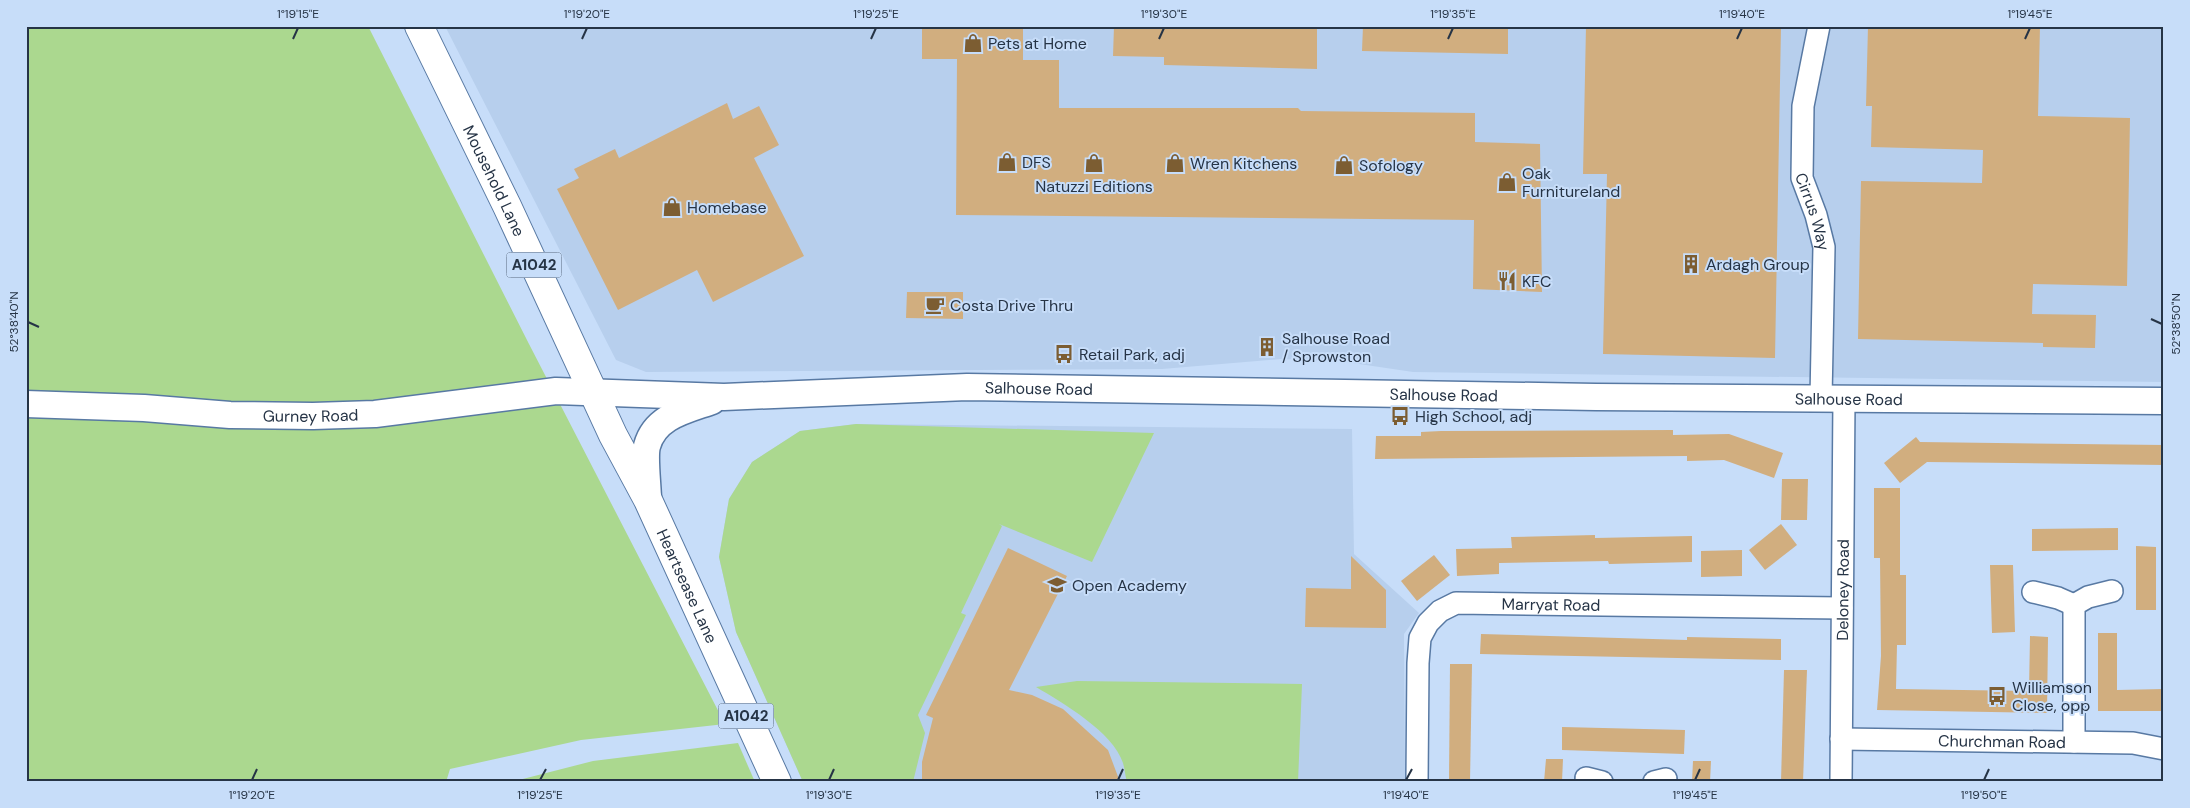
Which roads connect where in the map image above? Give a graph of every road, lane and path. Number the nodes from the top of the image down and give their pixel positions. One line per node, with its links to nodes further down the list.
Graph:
1 (419, 26): 3 (highway, Mousehold Lane / A1042)
2 (1819, 26): 5 (street, Cirrus Way)
3 (593, 392): 4 (street, Salhouse Road); 7 (street, Gurney Road); 8 (highway, Heartsease Lane / A1042)
4 (724, 397): 5 (street, Salhouse Road); 8 (street, Salhouse Road)
5 (1833, 398): 6 (street, Salhouse Road); 12 (street, Deloney Road)
6 (2164, 401)
7 (26, 404)
8 (648, 500): 16 (highway, Heartsease Lane / A1042)
9 (2112, 591): 11 (street)
10 (2033, 592): 11 (street)
11 (2074, 606): 14 (street)
12 (1842, 608): 13 (street, Deloney Road); 17 (street, Marryat Road)
13 (1841, 739): 14 (street, Churchman Road); 18 (street, Deloney Road)
14 (2074, 742): 15 (street, Churchman Road)
15 (2164, 749)
16 (777, 782)
17 (1417, 782)
18 (1841, 782)

